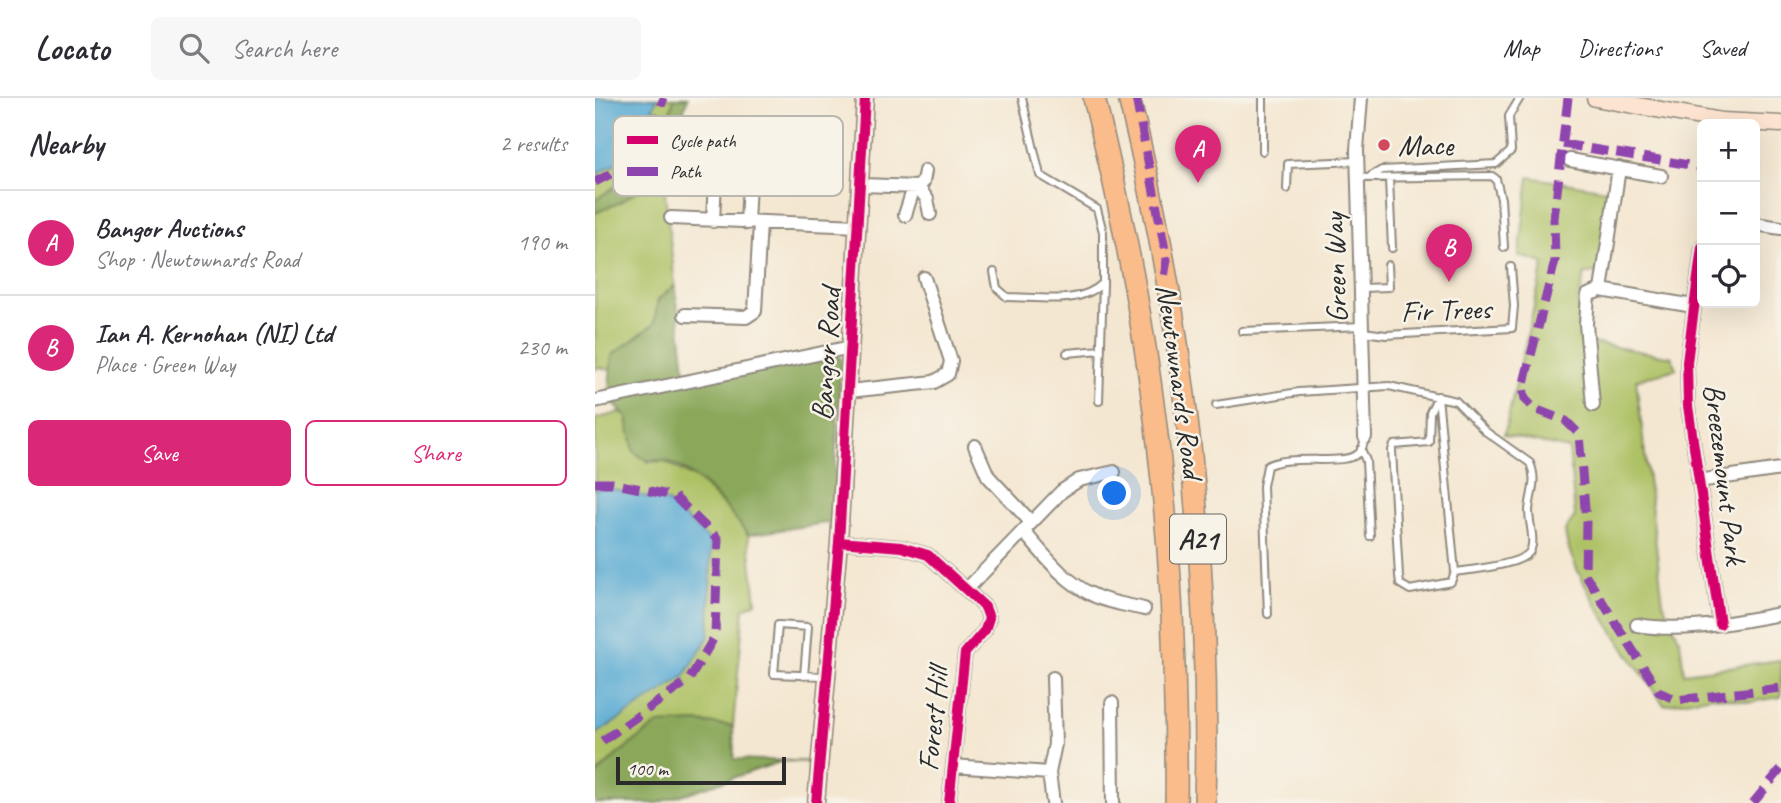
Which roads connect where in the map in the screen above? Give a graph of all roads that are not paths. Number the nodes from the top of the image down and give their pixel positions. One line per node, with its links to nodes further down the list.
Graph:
1 (865, 98): 20 (street, Bangor Road)
2 (1022, 98): 40 (lane)
3 (1094, 98): 82 (highway, Newtownards Road / A21)
4 (1129, 98): 83 (highway, Newtownards Road / A21)
5 (1263, 98): 12 (lane)
6 (1361, 98): 14 (street, Green Way)
7 (1520, 98): 18 (lane)
8 (1595, 98): 9 (street)
9 (1702, 119)
10 (1760, 124): 11 (street)
11 (1781, 124)
12 (1263, 152)
13 (1570, 160): 15 (street)
14 (1358, 161): 18 (street, Green Way); 22 (lane)
15 (1619, 168): 17 (street); 42 (street)
16 (925, 171): 21 (street)
17 (1661, 176)
18 (1365, 177): 19 (lane); 41 (street, Green Way)
19 (1389, 179): 33 (lane); 34 (lane)
20 (862, 185): 21 (street); 31 (street, Bangor Road)
21 (916, 187): 25 (street); 26 (street)
22 (1287, 189)
23 (714, 196): 28 (street)
24 (750, 196): 29 (street)
25 (930, 214)
26 (905, 215)
27 (671, 218): 28 (street)
28 (713, 221): 29 (street)
29 (753, 223): 31 (street); 44 (street)
30 (1760, 224): 32 (street)
31 (859, 226): 47 (street, Bangor Road)
32 (1781, 228)
33 (1504, 247)
34 (1392, 248)
35 (1388, 265): 41 (lane)
36 (1511, 267): 45 (lane, Fir Trees)
37 (994, 272): 40 (lane)
38 (924, 278): 51 (street)
39 (1697, 280): 43 (street, Breezemount Park)
40 (1103, 283): 48 (lane)
41 (1362, 288): 45 (street, Green Way)
42 (1601, 290): 43 (street); 56 (street)
43 (1693, 306): 61 (street, Breezemount Park)
44 (685, 315)
45 (1363, 329): 46 (lane); 50 (street, Green Way)
46 (1242, 331)
47 (851, 347): 51 (street, Bangor Road); 53 (street)
48 (1101, 350): 49 (lane); 54 (lane)
49 (1067, 353)
50 (1365, 386): 52 (lane); 55 (lane); 57 (street, Green Way)
51 (849, 391): 64 (street, Bangor Road)
52 (1438, 396): 65 (lane); 65 (lane); 65 (lane)
53 (595, 401)
54 (1099, 401)
55 (1216, 405)
56 (1593, 405)
57 (1363, 443): 63 (lane); 68 (lane)
58 (975, 446): 62 (street)
59 (1781, 468): 61 (street)
60 (1114, 472): 62 (street)
61 (1698, 481): 70 (street, Breezemount Park)
62 (1027, 526): 66 (street); 67 (street)
63 (1370, 536)
64 (839, 542): 66 (street, Forest Hill); 73 (street, Bangor Road)
65 (1455, 572)
66 (967, 589): 76 (street, Forest Hill)
67 (1144, 609)
68 (1268, 614)
69 (1781, 614): 70 (street)
70 (1720, 624): 71 (street)
71 (1637, 625)
72 (804, 676): 72 (lane); 73 (lane)
73 (827, 677): 78 (street, Bangor Road)
74 (1053, 678): 77 (street)
75 (1112, 703): 81 (street)
76 (953, 766): 77 (street, Forest Hill); 79 (street, Forest Hill)
77 (1049, 774): 80 (street)
78 (816, 803)
79 (949, 803)
80 (1053, 803)
81 (1113, 803)
82 (1175, 803)
83 (1206, 803)

